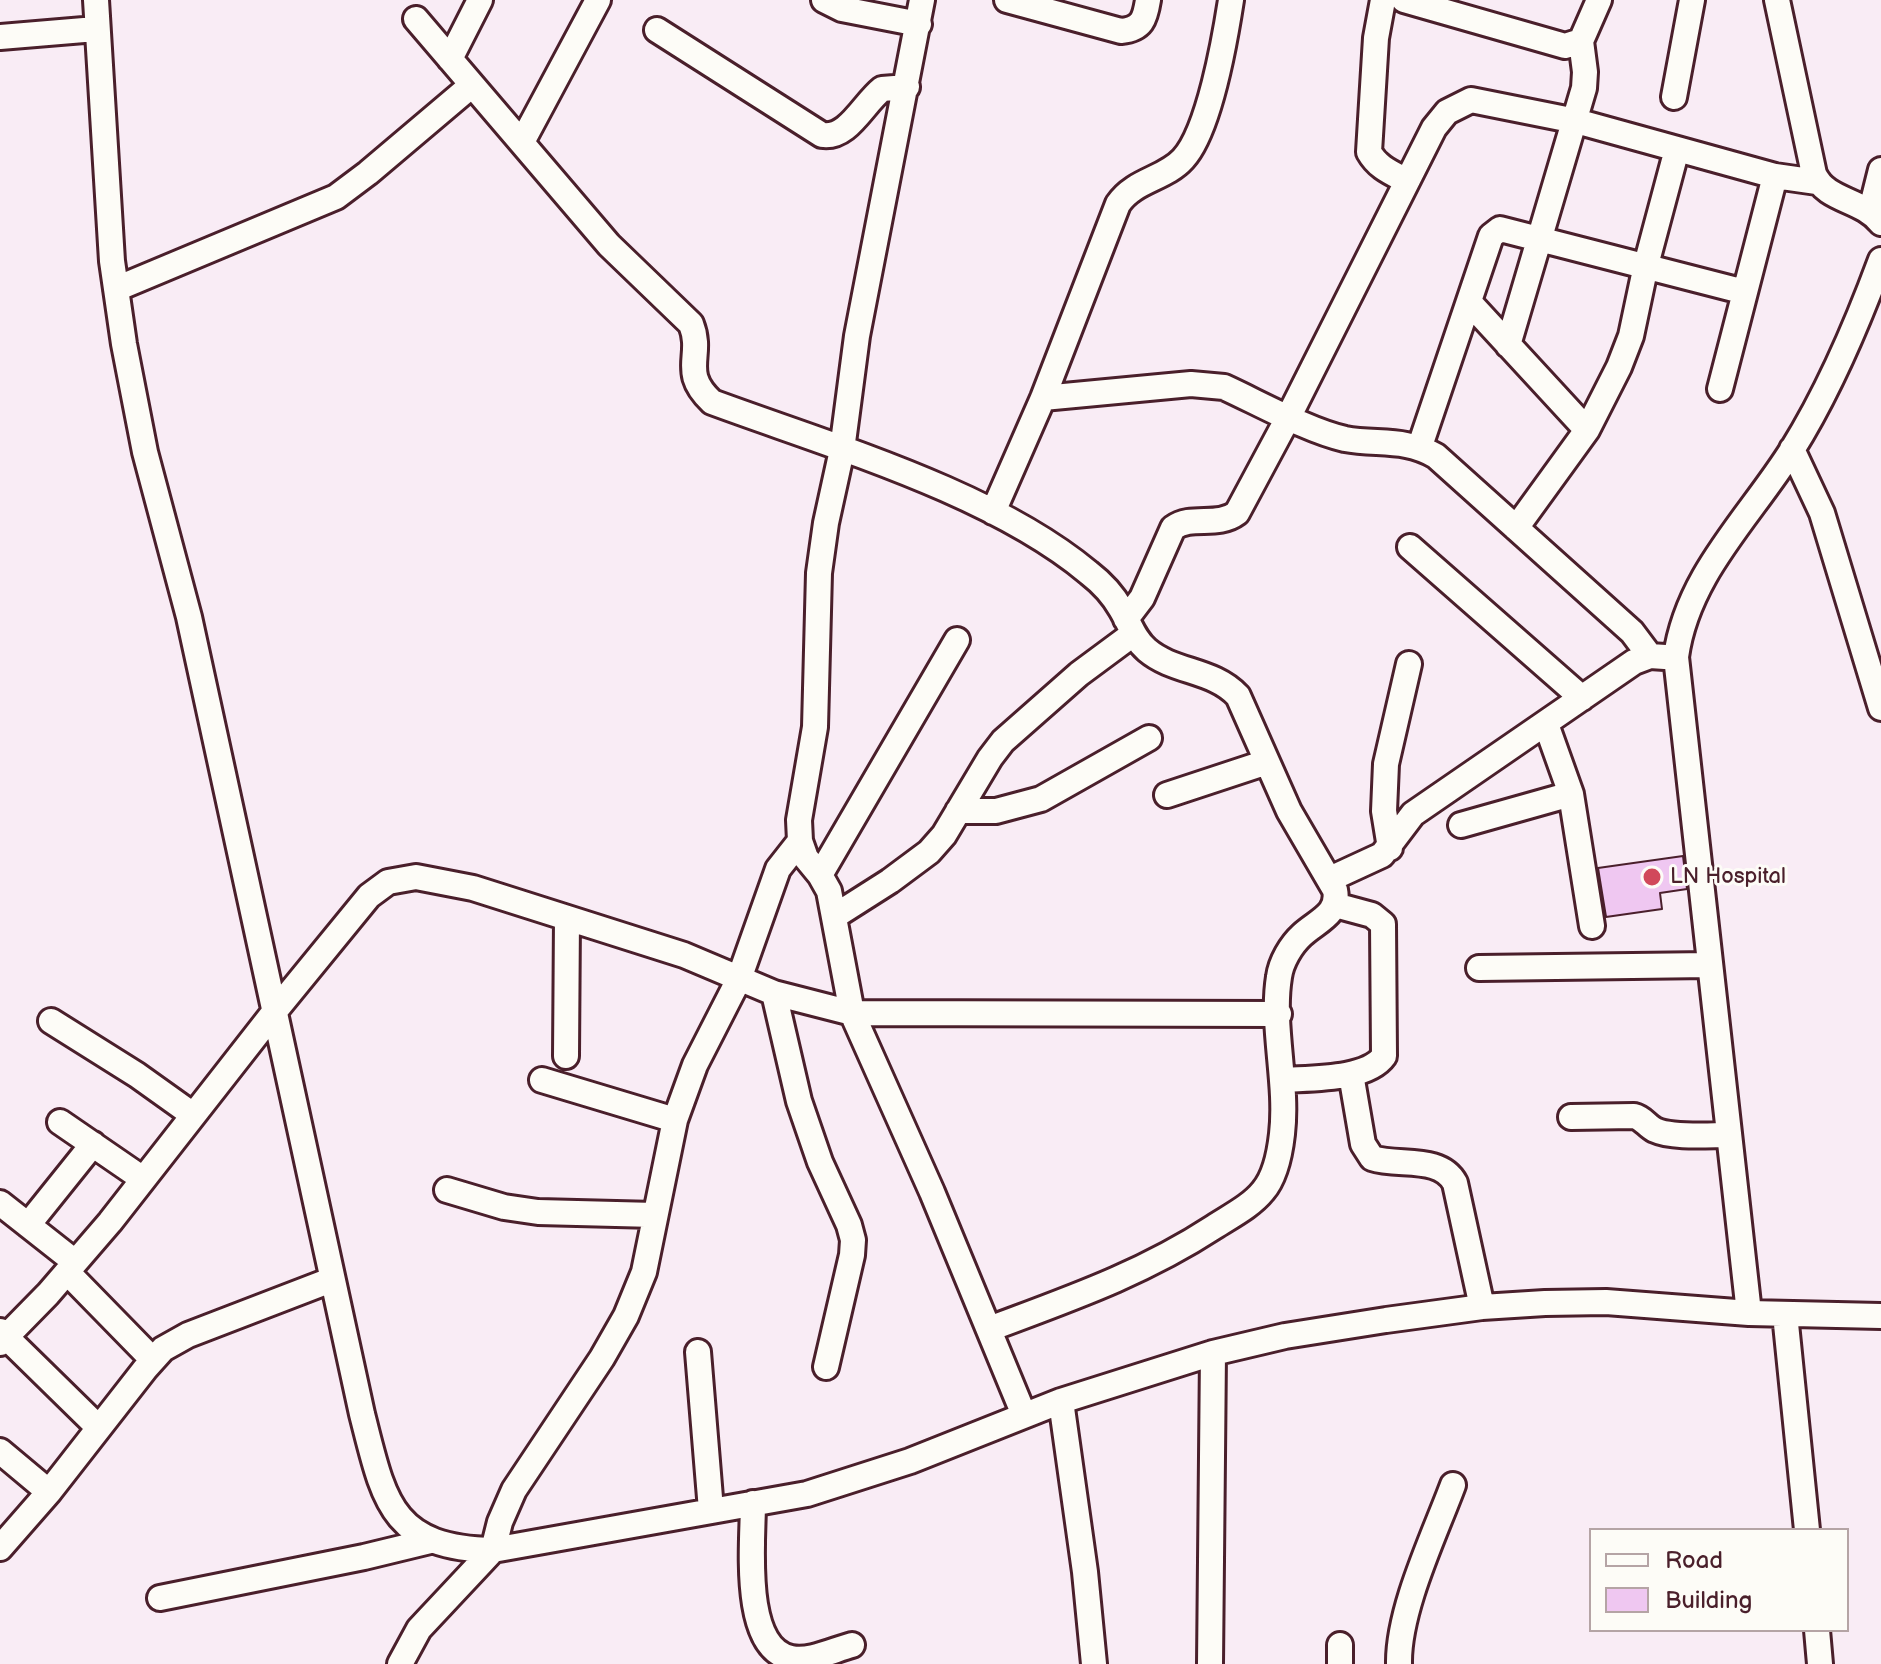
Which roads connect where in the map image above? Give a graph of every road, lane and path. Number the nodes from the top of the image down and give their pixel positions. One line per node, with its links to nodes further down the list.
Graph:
1 (96, 0): 17 (street)
2 (480, 0): 21 (street)
3 (598, 0): 26 (street)
4 (824, 0): 15 (street)
5 (1007, 0): 13 (street)
6 (1148, 0): 13 (street)
7 (1231, 0): 41 (street)
8 (1383, 0): 30 (street)
9 (1404, 0): 14 (street)
10 (1599, 0): 20 (street)
11 (1692, 0): 24 (street)
12 (1777, 0): 31 (street)
13 (1068, 8)
14 (1484, 11): 20 (street)
15 (920, 12): 23 (street)
16 (416, 19): 21 (street)
17 (96, 29): 19 (street); 36 (street)
18 (657, 30): 23 (street)
19 (0, 37)
20 (1581, 41): 25 (street)
21 (450, 59): 22 (street)
22 (472, 85): 26 (street); 36 (street)
23 (907, 87): 46 (street)
24 (1674, 97)
25 (1576, 121): 27 (street); 30 (street); 33 (street)
26 (522, 142): 46 (street)
27 (1677, 149): 29 (street); 35 (street)
28 (1881, 170): 32 (street)
29 (1775, 176): 31 (street); 37 (street)
30 (1407, 181): 42 (street)
31 (1817, 182): 32 (street)
32 (1876, 217)
33 (1541, 238): 35 (street); 38 (street); 39 (street)
34 (1881, 260): 45 (street)
35 (1646, 265): 37 (street); 43 (street)
36 (116, 289): 76 (street)
37 (1745, 292): 40 (street)
38 (1469, 302): 39 (street); 44 (street)
39 (1508, 345): 43 (street)
40 (1720, 389)
41 (1043, 398): 42 (street); 47 (street)
42 (1289, 416): 44 (street); 50 (street)
43 (1587, 430): 48 (street)
44 (1420, 446): 48 (street)
45 (1792, 449): 53 (street); 56 (street)
46 (842, 450): 47 (street); 64 (street)
47 (993, 512): 50 (street)
48 (1516, 528): 52 (street)
49 (1410, 547): 55 (street)
50 (1129, 626): 59 (street); 62 (street)
51 (957, 640): 66 (street)
52 (1650, 656): 53 (street); 55 (street)
53 (1676, 657): 72 (street)
54 (1409, 664): 65 (street)
55 (1582, 698): 57 (street)
56 (1881, 708)
57 (1546, 724): 60 (street); 65 (street)
58 (1149, 738): 62 (street)
59 (1267, 762): 61 (street); 67 (street)
60 (1571, 794): 63 (street); 71 (street)
61 (1167, 795)
62 (958, 811): 69 (street)
63 (1461, 825)
64 (800, 841): 66 (street); 74 (street)
65 (1390, 848): 67 (street)
66 (820, 875): 69 (street)
67 (1330, 879): 68 (street)
68 (1335, 905): 78 (street); 81 (street)
69 (835, 916): 77 (street)
70 (567, 918): 74 (street); 76 (street); 80 (street)
71 (1592, 926)
72 (1709, 965): 73 (street); 88 (street)
73 (1479, 968)
74 (739, 979): 75 (street); 86 (street)
75 (774, 993): 77 (street); 106 (street)
76 (275, 1011): 84 (street); 96 (street)
77 (852, 1013): 78 (street); 101 (street)
78 (1279, 1014): 83 (street)
79 (51, 1021): 84 (street)
80 (566, 1056)
81 (1351, 1074): 83 (street); 97 (street)
82 (542, 1080): 86 (street)
83 (1283, 1080): 101 (street)
84 (193, 1115): 90 (street)
85 (1571, 1117): 88 (street)
86 (675, 1120): 93 (street)
87 (60, 1122): 89 (street)
88 (1728, 1135): 98 (street)
89 (93, 1144): 90 (street); 94 (street)
90 (143, 1179): 95 (street)
91 (447, 1190): 93 (street)
92 (0, 1203): 94 (street)
93 (655, 1215): 118 (street)
94 (28, 1225): 95 (street)
95 (71, 1267): 102 (street); 105 (street)
96 (331, 1280): 105 (street); 116 (street)
97 (1482, 1307): 98 (street); 104 (street)
98 (1749, 1313): 99 (street)
99 (1785, 1314): 100 (street); 115 (street)
100 (1881, 1316)
101 (989, 1329): 108 (street)
102 (2, 1337): 109 (street)
103 (698, 1352): 114 (street)
104 (1213, 1353): 107 (street); 125 (street)
105 (153, 1360): 109 (street)
106 (826, 1367)
107 (1061, 1401): 108 (street); 124 (street)
108 (1024, 1415): 113 (street)
109 (99, 1428): 112 (street)
110 (0, 1451): 112 (street)
111 (1453, 1485): 126 (street)
112 (49, 1492): 117 (street)
113 (753, 1503): 114 (street); 122 (street)
114 (711, 1510): 118 (street)
115 (1807, 1528)
116 (430, 1541): 118 (street); 119 (street)
117 (0, 1548)
118 (493, 1550): 123 (street)
119 (160, 1598)
120 (1817, 1632): 127 (street)
121 (852, 1645): 122 (street)
122 (770, 1658)
123 (400, 1664)
124 (1094, 1664)
125 (1210, 1664)
126 (1399, 1664)
127 (1820, 1664)

